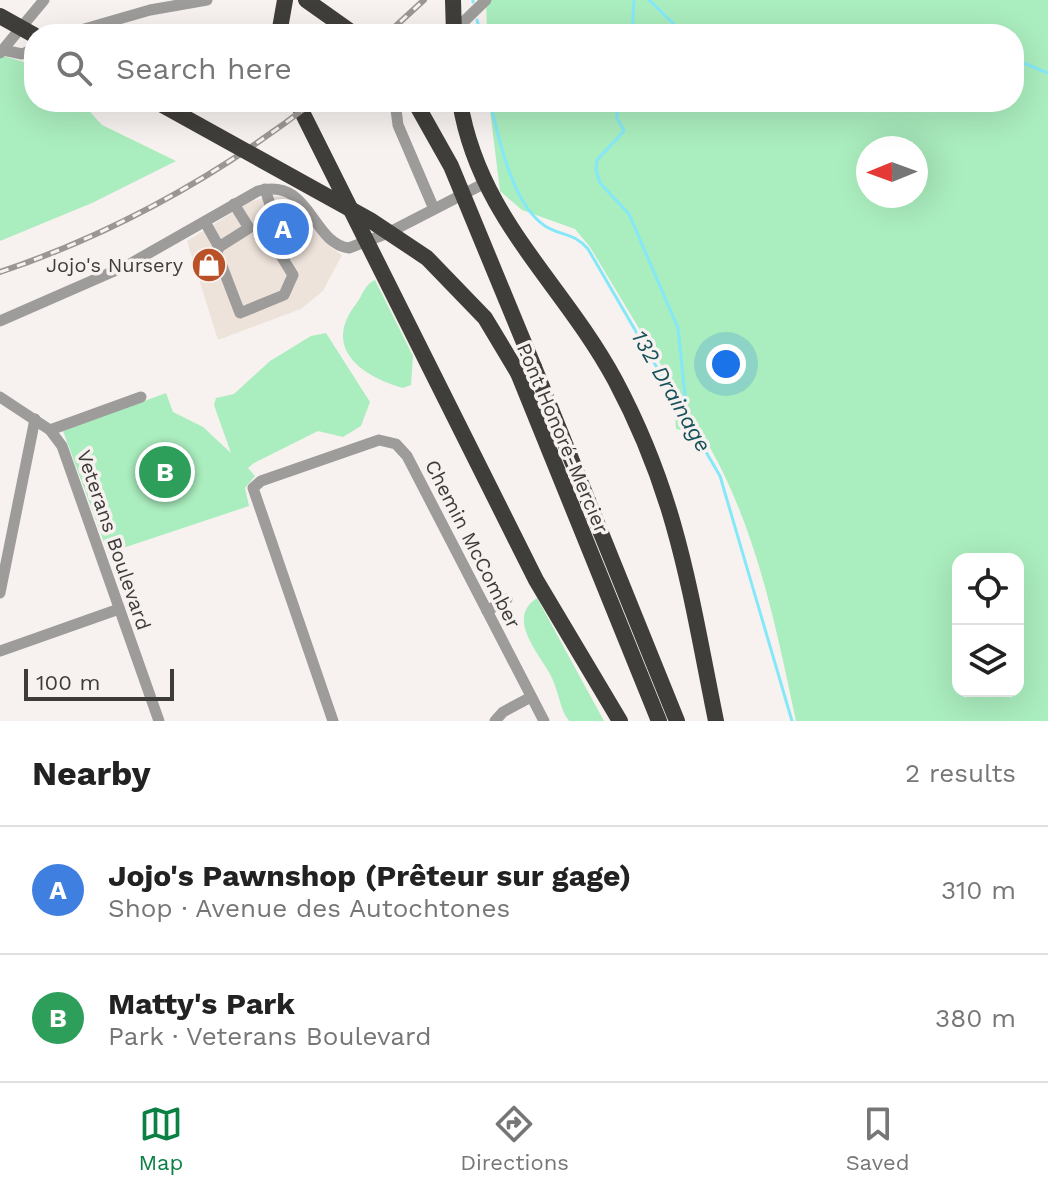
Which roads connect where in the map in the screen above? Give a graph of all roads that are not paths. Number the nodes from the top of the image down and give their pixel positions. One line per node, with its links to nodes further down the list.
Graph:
1 (44, 0): 8 (street)
2 (207, 0): 10 (street)
3 (284, 0): 11 (highway)
4 (306, 0): 12 (highway)
5 (453, 0): 13 (highway)
6 (486, 0): 14 (street)
7 (0, 16): 15 (highway, bridge)
8 (24, 24)
9 (24, 24): 16 (street)
10 (102, 24)
11 (280, 24)
12 (340, 24)
13 (453, 24)
14 (462, 24)
15 (24, 29)
16 (1, 52): 17 (street)
17 (24, 53)
18 (175, 112): 46 (highway, Pont Honoré-Mercier, bridge)
19 (302, 112): 28 (highway)
20 (396, 112): 26 (street)
21 (421, 112): 47 (highway, Pont Honoré-Mercier, bridge)
22 (463, 112): 23 (highway)
23 (485, 183): 26 (street); 48 (highway)
24 (265, 189): 25 (street); 28 (street); 29 (street)
25 (234, 204): 27 (street); 29 (street)
26 (434, 209): 28 (street)
27 (205, 222): 29 (street); 30 (street)
28 (366, 243): 45 (highway)
29 (219, 247)
30 (0, 321)
31 (0, 397): 33 (street, Veterans Boulevard)
32 (141, 397): 34 (street)
33 (35, 419): 34 (street, Veterans Boulevard); 35 (street)
34 (50, 430): 37 (street, Veterans Boulevard)
35 (0, 593)
36 (507, 599): 38 (street)
37 (119, 609): 39 (street); 41 (street, Veterans Boulevard)
38 (487, 611): 40 (street, Chemin McComber); 42 (street, Chemin McComber)
39 (0, 651)
40 (531, 697): 43 (street); 44 (street, Chemin McComber)
41 (159, 721)
42 (333, 721)
43 (495, 721)
44 (544, 721)
45 (620, 721)
46 (659, 721)
47 (677, 721)
48 (716, 721)

